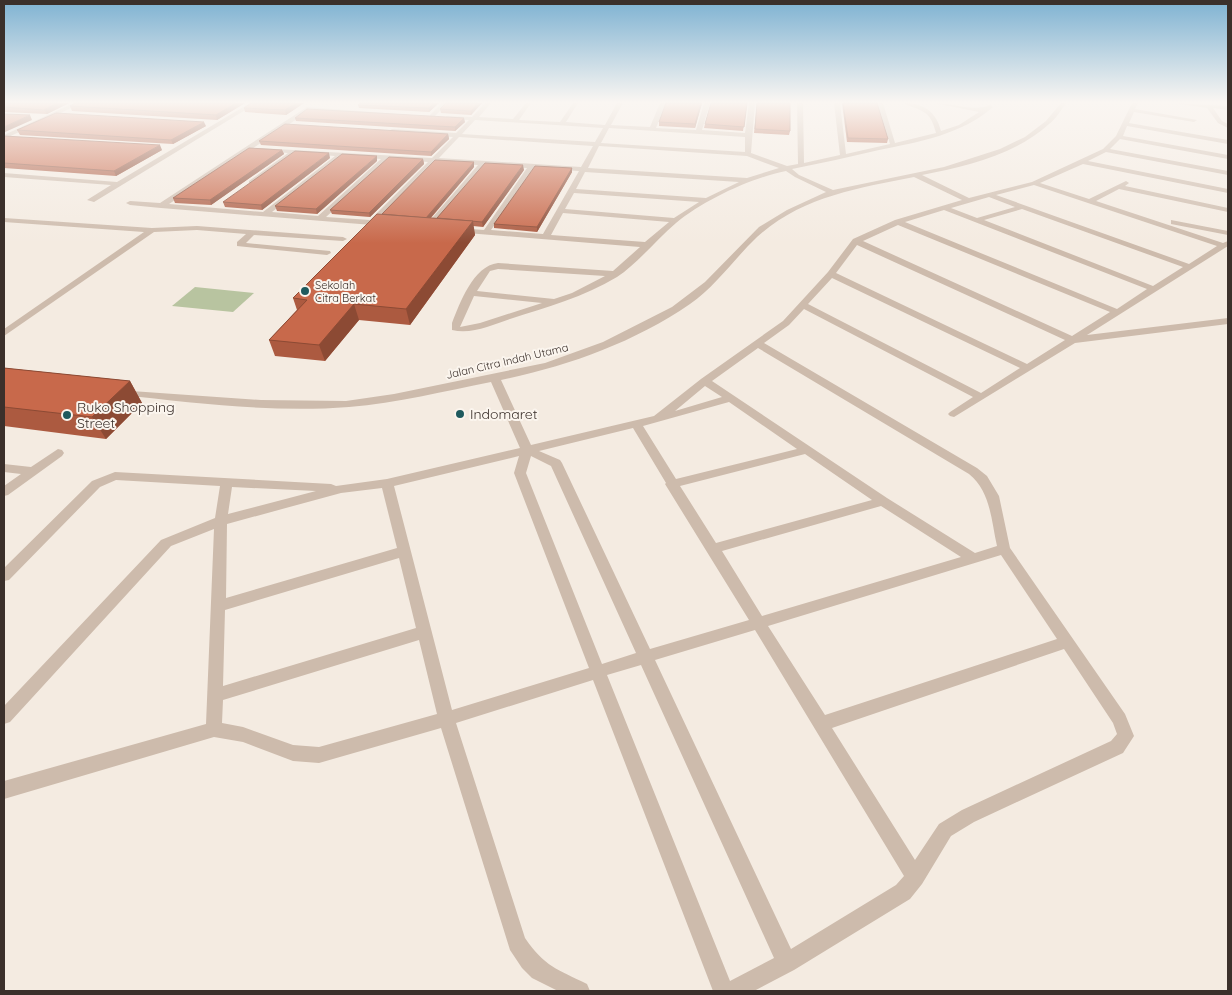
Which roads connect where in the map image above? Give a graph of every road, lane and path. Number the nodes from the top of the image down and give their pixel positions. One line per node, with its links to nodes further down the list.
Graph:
1 (246, 149): 50 (street)
2 (270, 149): 15 (street)
3 (445, 149): 22 (street)
4 (594, 149): 28 (street)
5 (634, 149): 29 (street)
6 (661, 149): 18 (street)
7 (748, 149): 18 (street)
8 (801, 149): 26 (street)
9 (842, 149): 19 (street)
10 (873, 149): 19 (street)
11 (1005, 149): 31 (street, Jalan Citra Indah Utama)
12 (1187, 149): 21 (street)
13 (170, 150): 16 (street); 36 (street)
14 (1105, 150): 23 (street); 30 (street)
15 (295, 151): 17 (street); 39 (street)
16 (161, 153)
17 (341, 154): 20 (street); 57 (street)
18 (748, 154): 27 (street)
19 (843, 156): 26 (street)
20 (387, 157): 22 (street); 58 (street)
21 (1228, 157)
22 (434, 160): 24 (street); 63 (street)
23 (1082, 162): 32 (street); 37 (street)
24 (484, 163): 25 (street); 66 (street)
25 (532, 166): 28 (street); 71 (street)
26 (801, 166): 27 (street)
27 (788, 169): 29 (street); 34 (street)
28 (584, 170): 35 (street); 40 (street)
29 (773, 172): 34 (street); 35 (street)
30 (1228, 173)
31 (913, 174): 42 (street, Jalan Citra Indah Utama); 46 (street)
32 (1144, 174): 38 (street); 41 (street)
33 (4, 175): 36 (street)
34 (797, 176): 42 (street)
35 (748, 180): 45 (street)
36 (118, 184): 44 (street)
37 (1034, 184): 43 (street); 47 (street)
38 (1118, 187): 47 (street); 55 (street)
39 (243, 189)
40 (572, 190): 45 (street); 54 (street)
41 (1228, 191)
42 (832, 192): 94 (street, Jalan Citra Indah Utama)
43 (992, 196): 46 (street); 51 (street)
44 (91, 200)
45 (707, 200): 60 (street)
46 (968, 200): 52 (street)
47 (1089, 202): 56 (street)
48 (130, 203): 50 (street)
49 (220, 205): 53 (street)
50 (161, 206): 53 (street)
51 (1022, 207): 61 (street); 81 (street)
52 (945, 208): 61 (street); 62 (street)
53 (213, 210): 57 (street)
54 (561, 210): 60 (street); 74 (street)
55 (1228, 210)
56 (1121, 212): 72 (street); 77 (street)
57 (265, 214): 58 (street)
58 (319, 219): 63 (street)
59 (4, 220): 69 (street)
60 (676, 220): 78 (street)
61 (977, 220): 84 (street)
62 (898, 222): 76 (street); 88 (street)
63 (372, 223): 64 (street)
64 (391, 224)
65 (420, 227): 66 (street)
66 (430, 228): 67 (street)
67 (439, 228)
68 (448, 229): 71 (street)
69 (152, 230): 70 (street); 90 (street)
70 (252, 232): 73 (street); 79 (street)
71 (486, 232): 74 (street)
72 (1228, 233)
73 (306, 236): 75 (street); 79 (street)
74 (546, 237): 78 (street)
75 (344, 239)
76 (856, 241): 83 (street); 91 (street)
77 (1226, 244): 81 (street)
78 (648, 245): 82 (street)
79 (292, 250): 80 (street)
80 (327, 253)
81 (1190, 266): 84 (street)
82 (615, 274): 85 (street); 86 (street)
83 (831, 274): 87 (street); 93 (street)
84 (1154, 289): 88 (street)
85 (472, 292): 86 (street); 86 (street)
86 (557, 301)
87 (803, 305): 92 (street); 97 (street)
88 (1118, 312): 91 (street)
89 (1228, 321): 91 (street)
90 (4, 333)
91 (1073, 340): 93 (street)
92 (757, 344): 95 (street); 115 (street)
93 (1028, 368): 97 (street)
94 (495, 378): 96 (street, Jalan Citra Indah Utama); 102 (street)
95 (705, 381): 98 (street); 100 (street)
96 (112, 391)
97 (981, 397): 99 (street)
98 (731, 398): 100 (street); 103 (street)
99 (954, 414)
100 (658, 419): 101 (street)
101 (636, 424): 102 (street); 109 (street)
102 (526, 450): 108 (street); 123 (street); 124 (street)
103 (807, 450): 109 (street); 112 (street)
104 (58, 453): 106 (street)
105 (4, 468): 106 (street)
106 (32, 471): 111 (street)
107 (227, 481): 110 (street); 113 (street); 118 (street)
108 (387, 483): 110 (street); 116 (street)
109 (671, 484): 114 (street)
110 (341, 489): 113 (street)
111 (4, 492)
112 (883, 501): 114 (street); 117 (street)
113 (221, 521): 119 (street); 126 (street)
114 (712, 549): 120 (street)
115 (1004, 549): 117 (street); 122 (street)
116 (405, 551): 119 (street); 121 (street)
117 (972, 557): 120 (street)
118 (4, 576)
119 (218, 606): 125 (street)
120 (760, 624): 123 (street); 128 (street)
121 (424, 632): 125 (street); 127 (street)
122 (1067, 642): 128 (street); 131 (street)
123 (645, 657): 124 (street); 132 (street)
124 (600, 672): 127 (street); 134 (street)
125 (214, 696): 129 (street)
126 (4, 717)
127 (446, 719): 129 (street); 133 (street)
128 (821, 724): 131 (street)
129 (214, 729): 130 (street)
130 (4, 790)
131 (916, 877): 132 (street)
132 (787, 963): 135 (street)
133 (580, 991)
134 (723, 991)
135 (732, 991)

